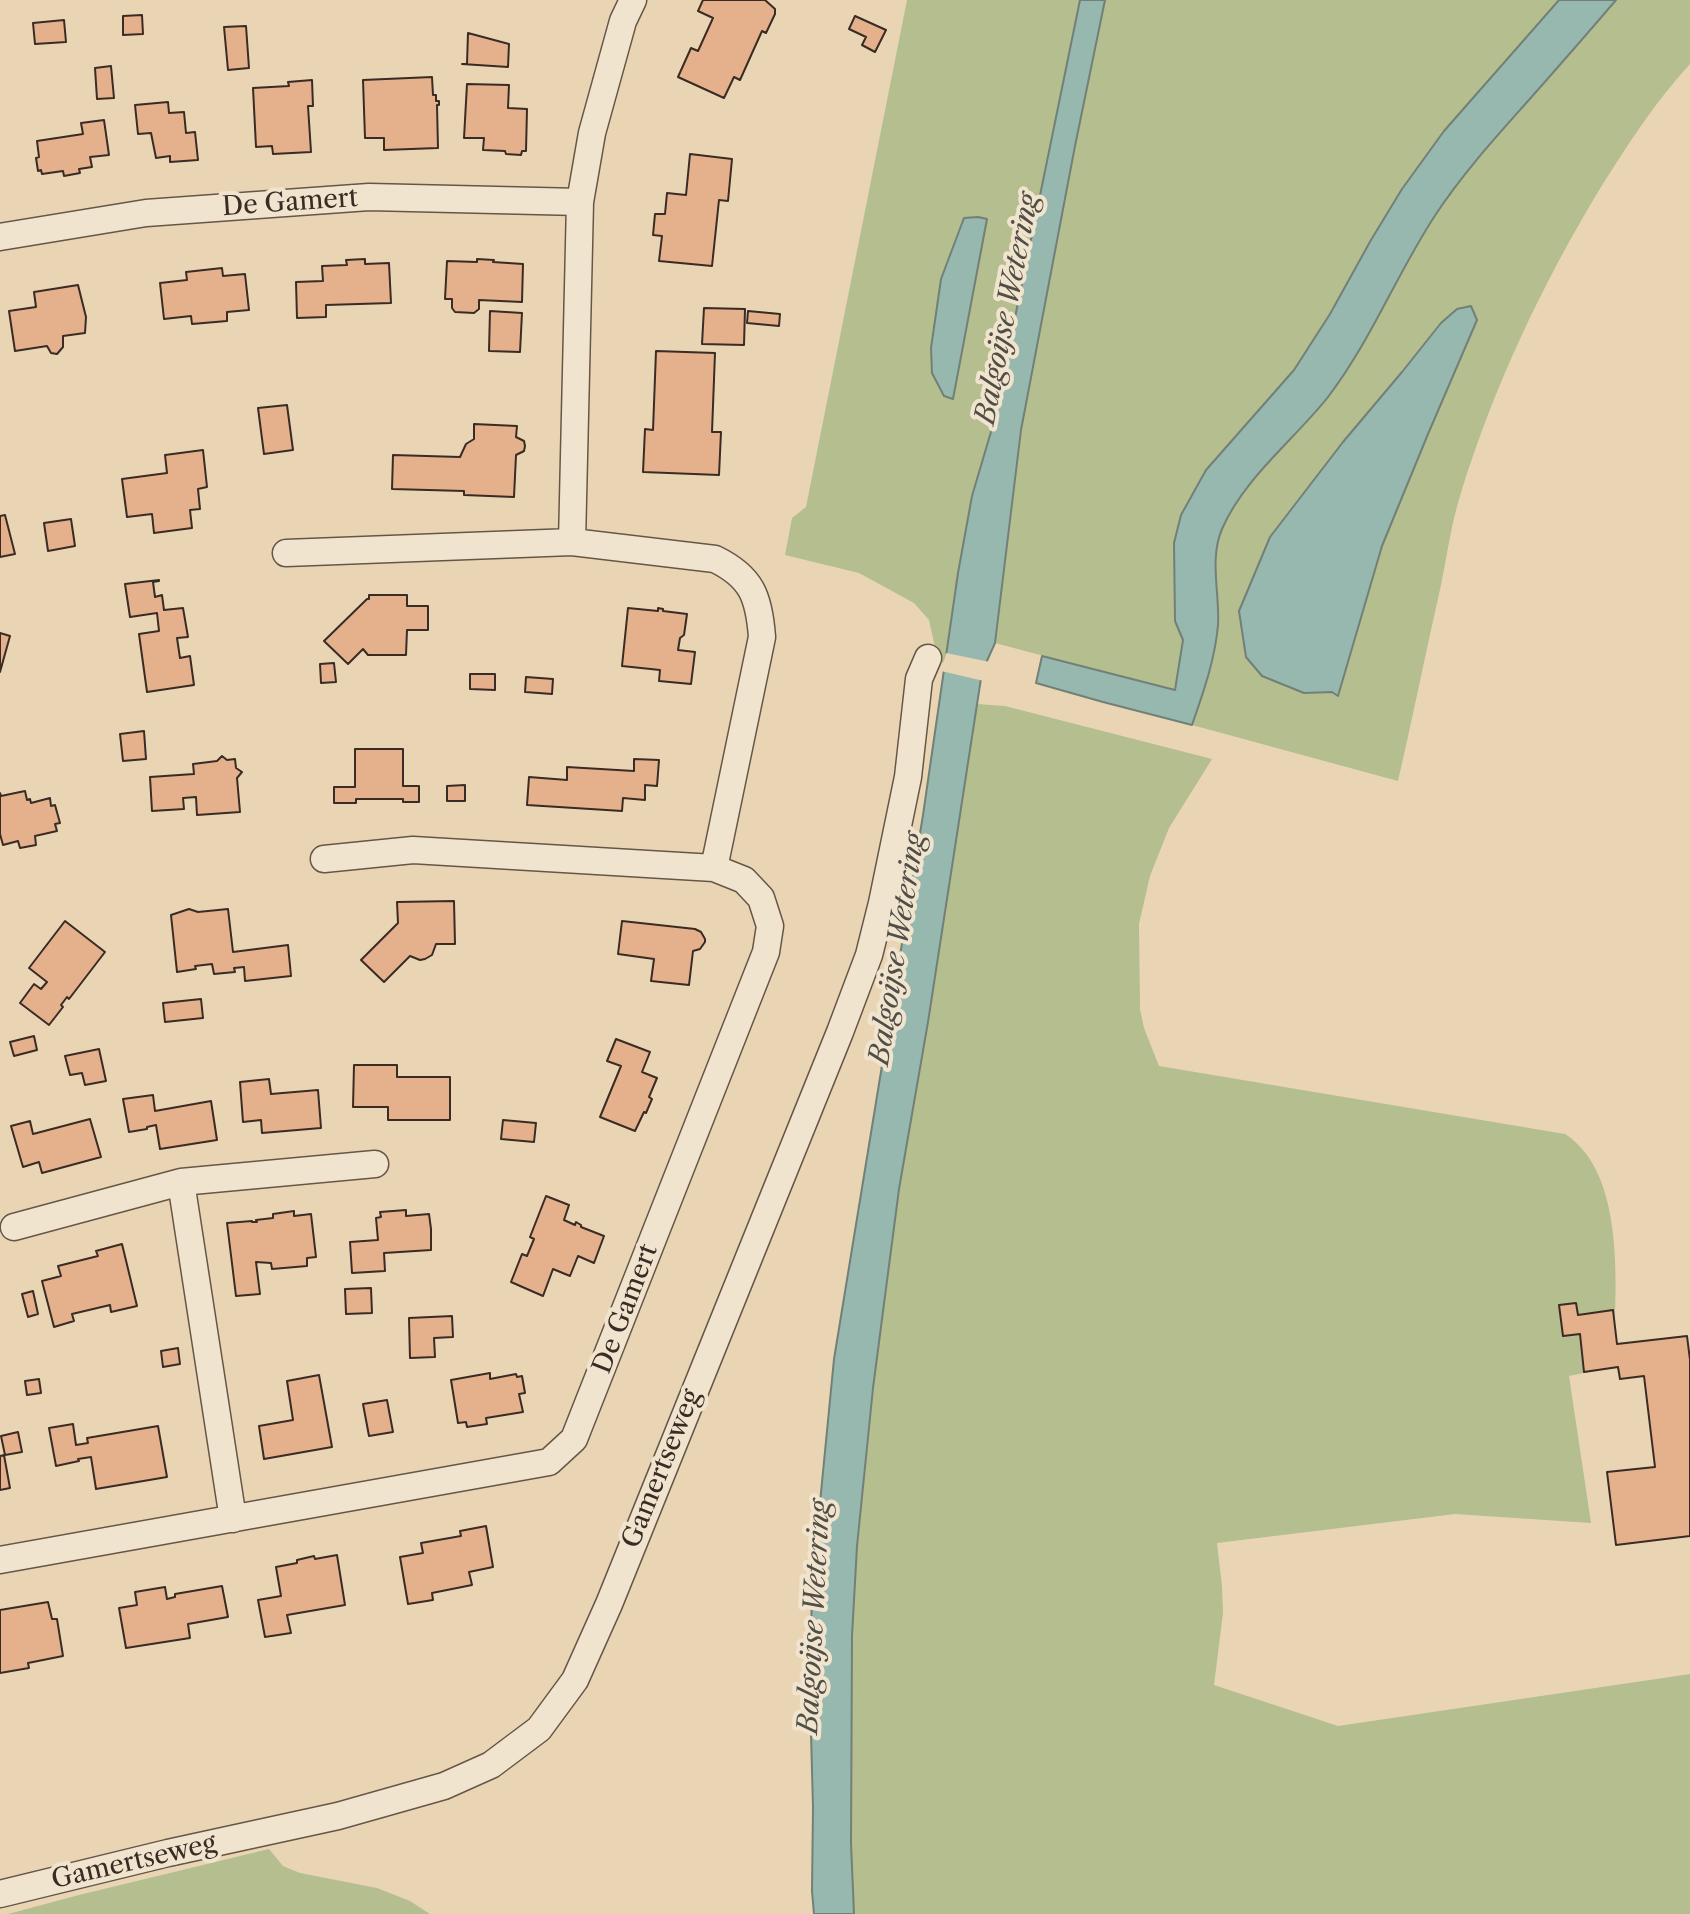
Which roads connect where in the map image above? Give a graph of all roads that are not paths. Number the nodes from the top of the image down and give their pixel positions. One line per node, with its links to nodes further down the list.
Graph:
1 (633, 0): 2 (street)
2 (580, 202): 3 (street, De Gamert); 4 (street)
3 (1, 233)
4 (572, 542): 5 (street); 8 (street)
5 (286, 553)
6 (928, 658): 14 (street, Gamertseweg)
7 (324, 859): 8 (street, De Gamert)
8 (714, 868): 12 (street, De Gamert)
9 (375, 1164): 10 (street)
10 (181, 1182): 11 (street); 12 (street)
11 (14, 1227)
12 (233, 1519): 13 (street, De Gamert)
13 (0, 1560)
14 (0, 1894)

